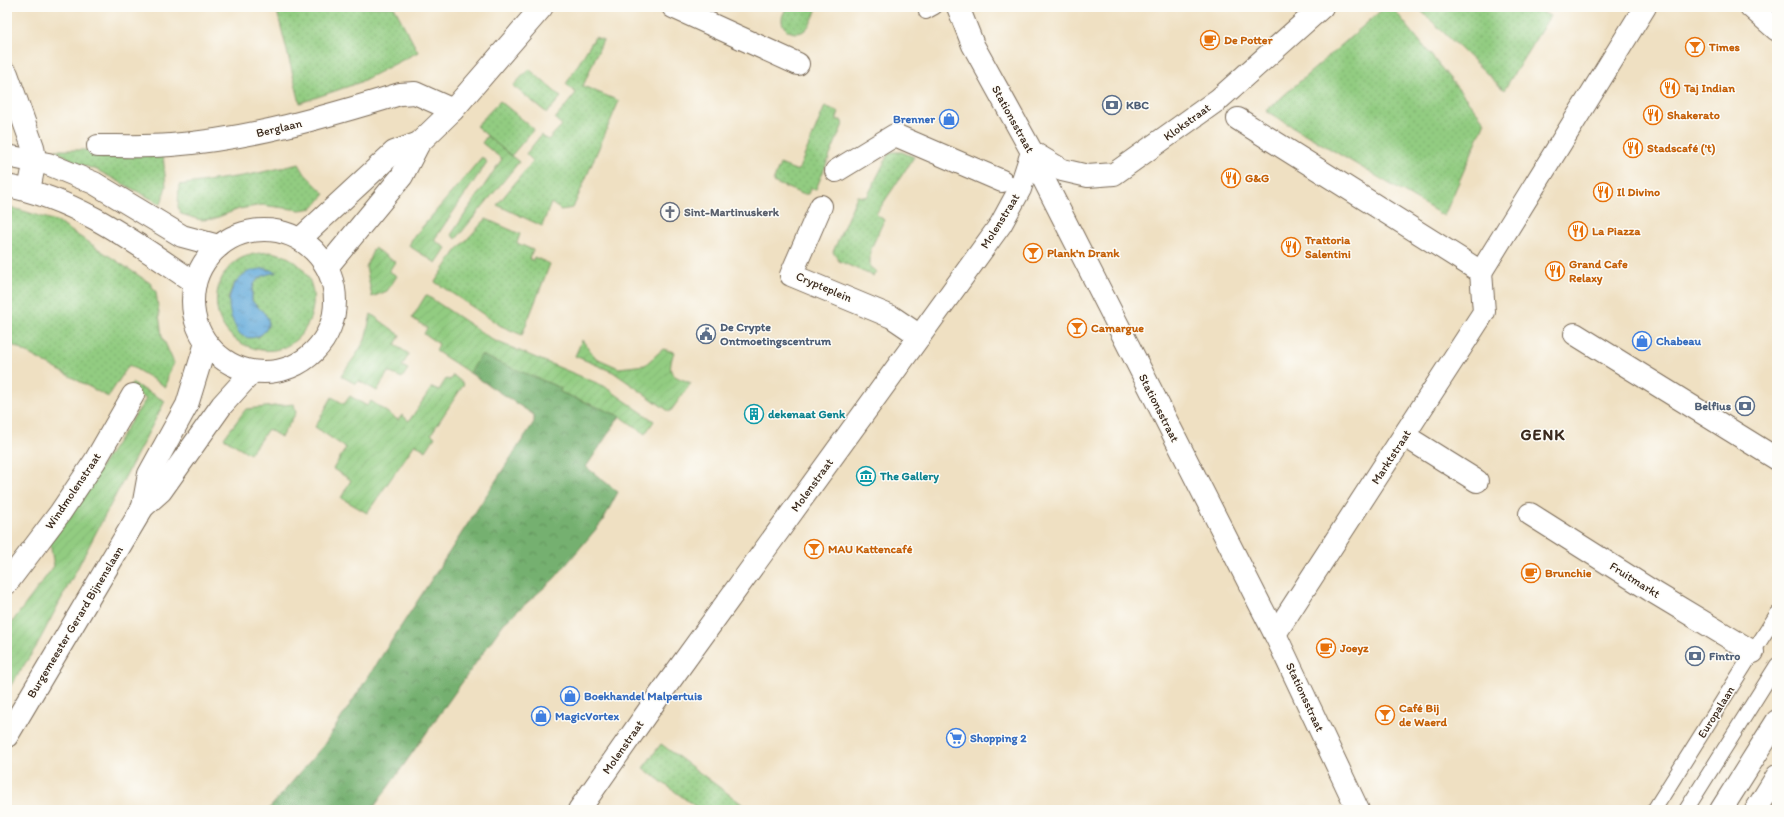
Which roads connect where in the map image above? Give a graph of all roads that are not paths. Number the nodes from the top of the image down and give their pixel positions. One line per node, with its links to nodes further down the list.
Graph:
1 (542, 7): 10 (street)
2 (673, 7): 8 (street)
3 (958, 7): 14 (street, Stationsstraat)
4 (1322, 7): 14 (street, Klokstraat)
5 (1645, 7): 25 (street)
6 (1751, 7): 7 (street)
7 (1777, 30)
8 (798, 64)
9 (7, 74): 16 (street)
10 (453, 110): 12 (street); 13 (street, Berglaan)
11 (1238, 119): 25 (street)
12 (419, 143): 22 (street); 24 (street)
13 (98, 146)
14 (1032, 152): 28 (street, Molenstraat); 39 (street, Stationsstraat)
15 (7, 156): 16 (street)
16 (35, 160): 20 (street); 23 (street)
17 (836, 171): 18 (street)
18 (1002, 181)
19 (7, 186): 20 (street)
20 (29, 190): 26 (street)
21 (821, 206): 28 (street, Crypteplein)
22 (300, 239): 23 (street); 24 (street)
23 (219, 246): 26 (street)
24 (327, 267): 30 (street)
25 (1481, 272): 32 (street, Marktstraat)
26 (195, 283): 29 (street)
27 (1575, 334): 33 (street)
28 (920, 336): 45 (street, Molenstraat)
29 (206, 343): 30 (street); 35 (street, Burgemeester Gerard Bijnenslaan)
30 (252, 372): 35 (street, Burgemeester Gerard Bijnenslaan)
31 (133, 396): 37 (street, Windmolenstraat)
32 (1405, 436): 34 (street); 39 (street, Marktstraat)
33 (1777, 458)
34 (1477, 481)
35 (143, 507): 43 (street, Burgemeester Gerard Bijnenslaan)
36 (1530, 514): 40 (street, Fruitmarkt)
37 (7, 583)
38 (1777, 614): 40 (lane, Europalaan)
39 (1275, 634): 46 (street, Stationsstraat)
40 (1747, 648): 47 (lane, Europalaan)
41 (1777, 665): 48 (lane)
42 (1777, 722): 49 (street)
43 (7, 736)
44 (1777, 776): 50 (street)
45 (579, 810)
46 (1358, 810)
47 (1654, 810)
48 (1686, 810)
49 (1721, 810)
50 (1756, 810)

